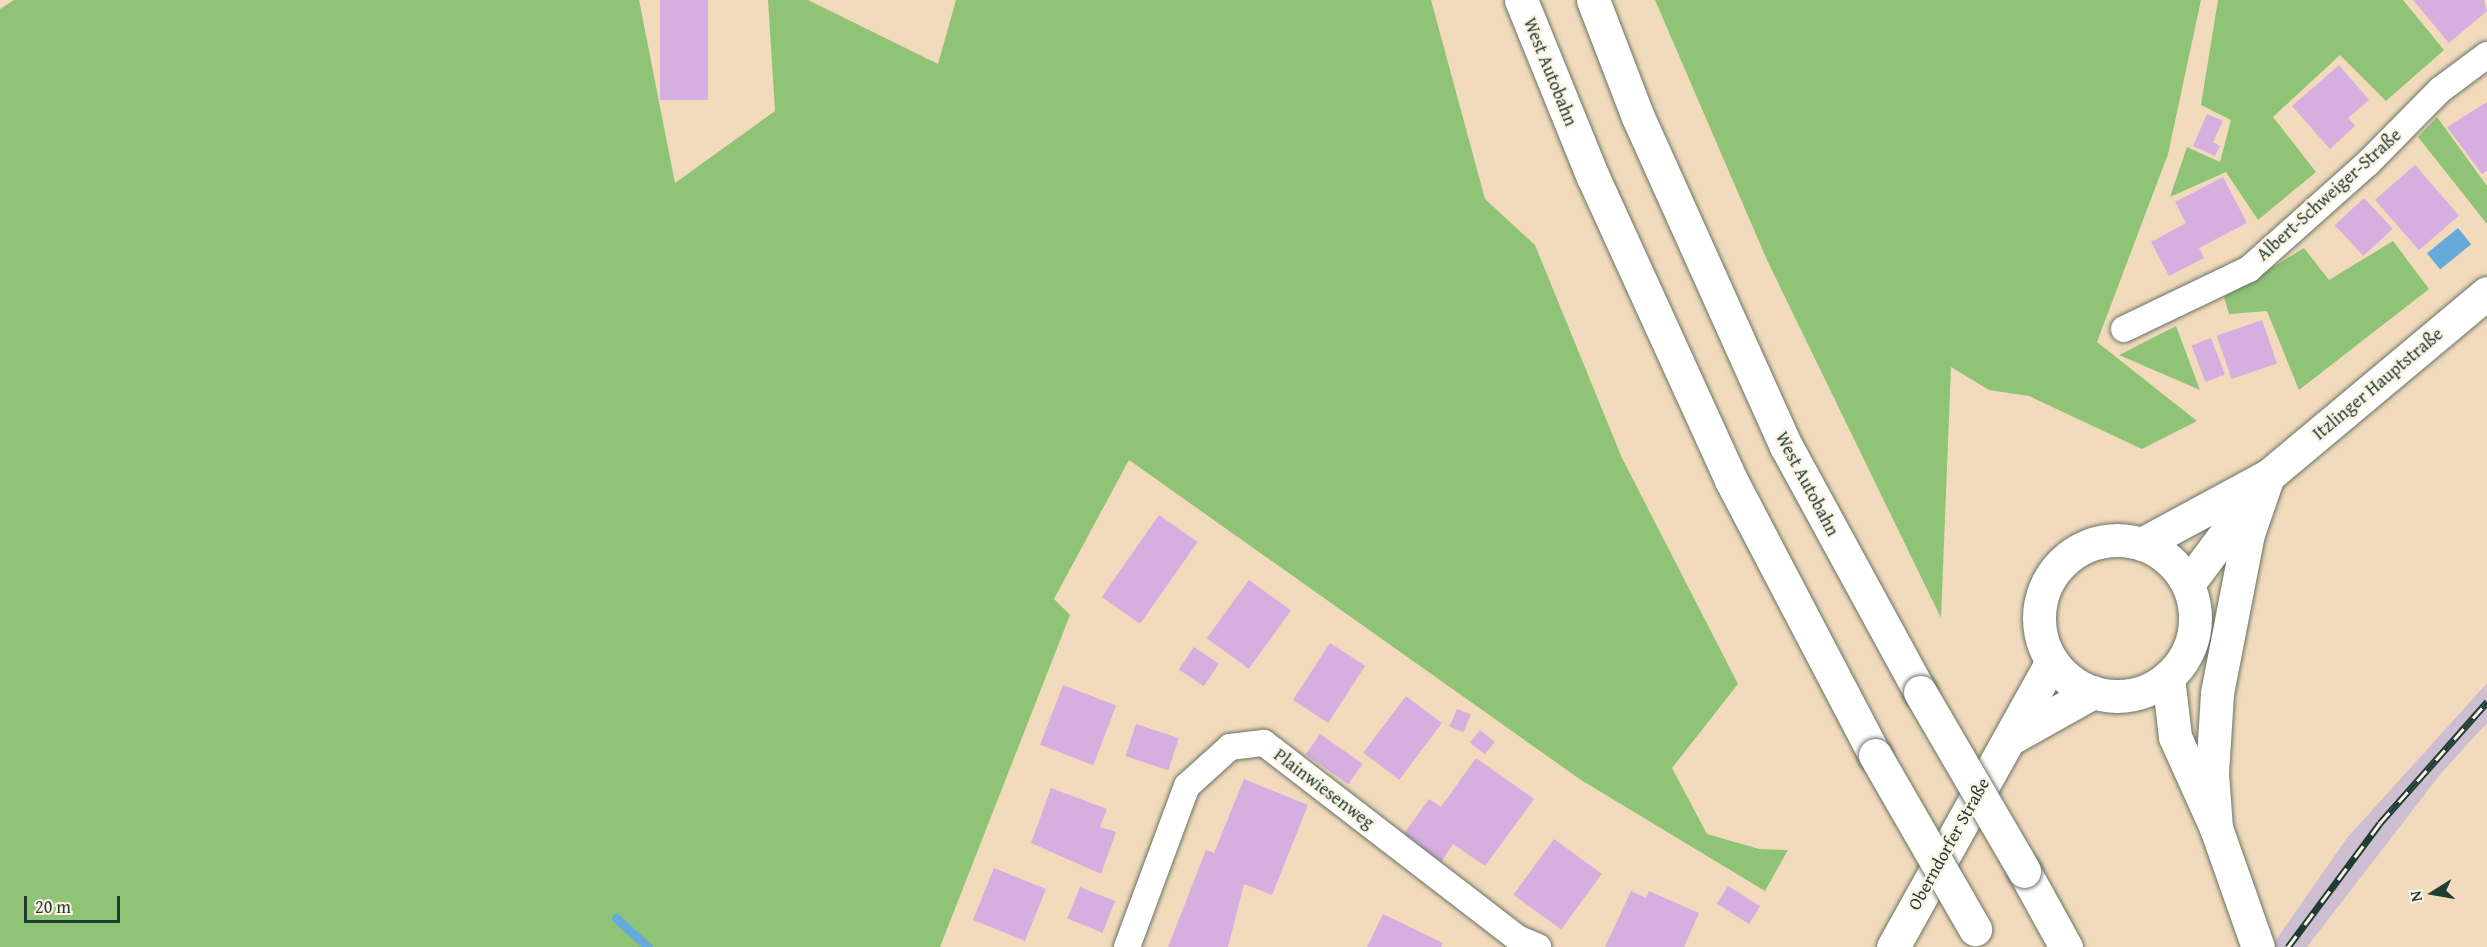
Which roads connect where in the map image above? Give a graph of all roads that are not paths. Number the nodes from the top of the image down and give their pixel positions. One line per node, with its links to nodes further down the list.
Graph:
1 (1521, 0): 14 (main road, West Autobahn, bridge)
2 (1593, 0): 18 (main road, West Autobahn, bridge)
3 (2487, 55): 5 (street, Albert-Schweiger-Straße)
4 (2487, 293): 6 (main road, Itzlinger Hauptstraße)
5 (2124, 329)
6 (2268, 476): 7 (main road); 8 (main road); 13 (main road)
7 (2142, 544): 8 (main road); 9 (main road)
8 (2188, 584): 10 (main road)
9 (2052, 662): 11 (main road); 12 (main road, Oberndorfer Straße)
10 (2168, 677): 11 (main road); 13 (main road)
11 (2093, 692): 12 (main road)
12 (2007, 741): 17 (main road, Oberndorfer Straße)
13 (2216, 828): 19 (main road)
14 (1980, 938)
15 (1523, 944): 16 (street, Plainwiesenweg)
16 (1127, 947)
17 (1893, 947)
18 (2066, 947)
19 (2258, 947)

